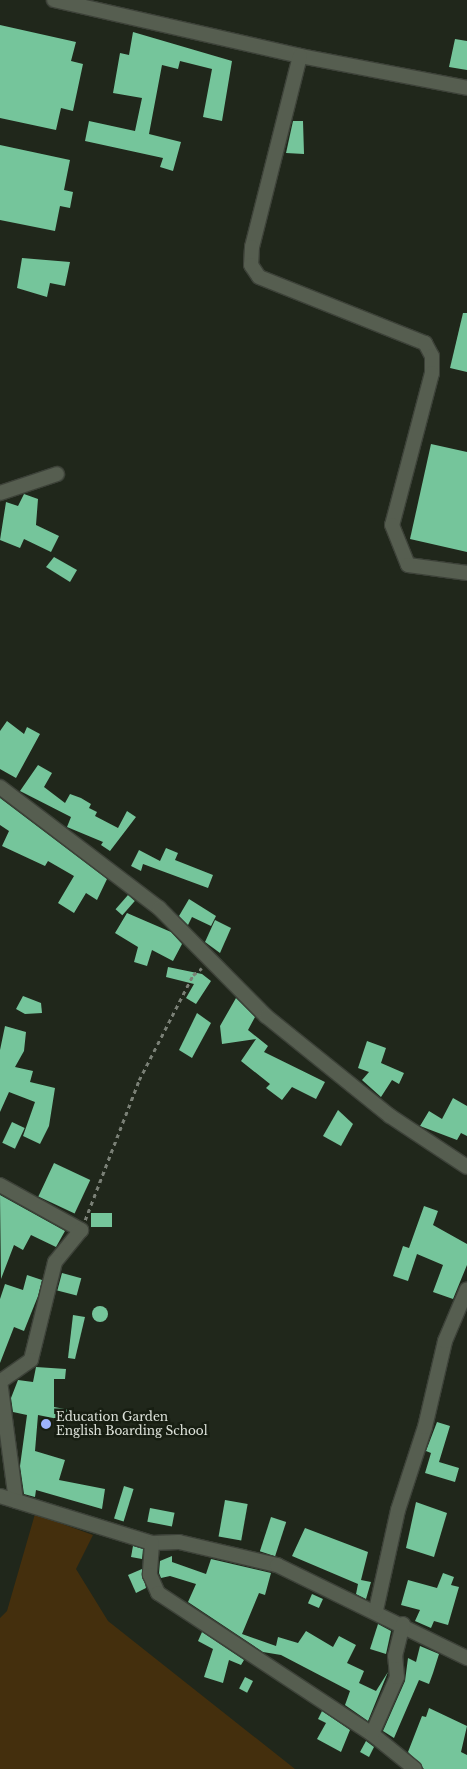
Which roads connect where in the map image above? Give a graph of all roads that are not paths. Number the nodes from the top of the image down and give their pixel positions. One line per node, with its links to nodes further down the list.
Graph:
1 (54, 0): 2 (street)
2 (300, 56): 3 (street); 6 (street)
3 (467, 88)
4 (57, 474): 5 (street)
5 (0, 493)
6 (467, 573)
7 (0, 786): 8 (street)
8 (467, 1167)
9 (0, 1185): 11 (street)
10 (467, 1289): 15 (street)
11 (0, 1381): 13 (street)
12 (0, 1496): 13 (street)
13 (16, 1501): 14 (street)
14 (152, 1542): 15 (street); 18 (street)
15 (376, 1610): 16 (street)
16 (403, 1624): 17 (street); 18 (street)
17 (467, 1658)
18 (372, 1734): 19 (street)
19 (415, 1769)

